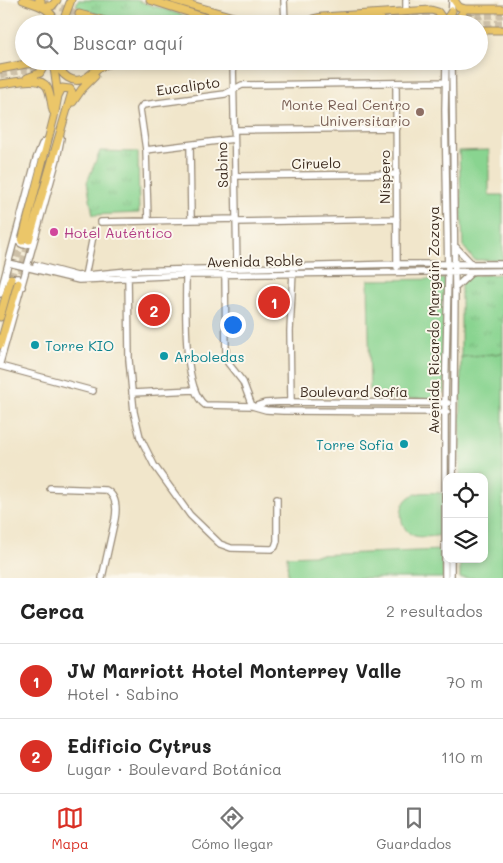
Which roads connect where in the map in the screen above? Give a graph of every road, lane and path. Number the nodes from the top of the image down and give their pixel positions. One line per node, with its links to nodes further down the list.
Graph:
1 (24, 0): 9 (main road)
2 (57, 0): 9 (main road)
3 (71, 0): 16 (main road)
4 (150, 0): 18 (main road)
5 (174, 0): 19 (main road)
6 (284, 0): 20 (street)
7 (406, 0): 12 (street)
8 (453, 0): 10 (main road); 13 (street)
9 (41, 2): 15 (main road)
10 (465, 9): 11 (main road); 24 (main road)
11 (503, 9)
12 (406, 11): 21 (main road); 22 (main road)
13 (452, 11): 23 (main road)
14 (79, 14): 17 (main road)
15 (52, 15)
16 (65, 15)
17 (83, 15)
18 (197, 15)
19 (222, 15)
20 (285, 15)
21 (350, 15)
22 (440, 15)
23 (450, 15)
24 (461, 15)
25 (488, 30): 26 (main road)
26 (503, 30)
27 (15, 66): 28 (main road)
28 (0, 69)
29 (42, 70): 39 (main road)
30 (54, 70): 41 (main road)
31 (60, 70): 32 (main road)
32 (96, 70)
33 (101, 70): 42 (main road)
34 (233, 70): 40 (street, Sabino)
35 (446, 70): 37 (street, Avenida Ricardo Margáin Zozaya)
36 (452, 70): 60 (street, Avenida Ricardo Margáin Zozaya)
37 (445, 82): 38 (street, Eucalipto); 63 (street, Avenida Ricardo Margáin Zozaya)
38 (396, 83): 40 (street, Eucalipto); 44 (street, Níspero)
39 (3, 84): 43 (main road)
40 (234, 90): 45 (street, Sabino); 49 (street, Eucalipto)
41 (58, 96): 42 (main road); 43 (main road)
42 (67, 113): 59 (main road)
43 (54, 117): 46 (main road)
44 (397, 128): 45 (street); 50 (street, Níspero)
45 (234, 130): 47 (street, Sabino)
46 (48, 139): 58 (street); 59 (main road)
47 (234, 139): 48 (street); 51 (street, Sabino)
48 (190, 145): 49 (street); 52 (street)
49 (146, 150): 54 (street)
50 (397, 174): 51 (street, Ciruelo); 53 (street, Níspero)
51 (235, 176): 55 (street, Sabino)
52 (191, 219): 54 (street); 55 (street)
53 (397, 219): 55 (street); 62 (street, Níspero)
54 (148, 220): 56 (street)
55 (236, 220): 68 (street, Sabino)
56 (101, 222)
57 (94, 231): 79 (street)
58 (16, 235): 59 (street); 61 (street)
59 (28, 241): 67 (street)
60 (454, 245): 64 (street, Avenida Ricardo Margáin Zozaya); 65 (street)
61 (9, 261): 67 (street, Avenida Roble); 80 (street)
62 (397, 264): 63 (street, Avenida Roble); 70 (street, Níspero); 74 (street, Avenida Roble)
63 (448, 264): 64 (street, Avenida Roble); 71 (street, Avenida Ricardo Margáin Zozaya)
64 (455, 264): 65 (street, Avenida Roble); 72 (street, Avenida Ricardo Margáin Zozaya)
65 (472, 264): 66 (street, Avenida Roble)
66 (503, 264)
67 (28, 265): 75 (street, Avenida Roble); 79 (street, Avenida Roble); 81 (street)
68 (237, 268): 75 (street, Avenida Roble); 77 (street, Avenida Roble)
69 (503, 271): 73 (street, Avenida Roble)
70 (397, 272): 71 (street, Avenida Roble); 74 (street, Avenida Roble)
71 (448, 272): 72 (street, Avenida Roble); 91 (street, Avenida Ricardo Margáin Zozaya)
72 (455, 272): 73 (street, Avenida Roble); 82 (street, Avenida Ricardo Margáin Zozaya)
73 (472, 272): 82 (street)
74 (293, 273): 77 (street, Avenida Roble); 90 (street)
75 (128, 274): 78 (street, Avenida Roble); 79 (street, Avenida Roble); 88 (street)
76 (225, 274): 77 (street, Avenida Roble); 78 (street, Avenida Roble); 93 (street)
77 (284, 274)
78 (186, 275): 89 (street)
79 (85, 276)
80 (3, 282): 81 (street); 83 (street)
81 (17, 283): 84 (main road); 85 (main road); 86 (street)
82 (455, 288): 92 (street, Avenida Ricardo Margáin Zozaya)
83 (0, 294)
84 (0, 317)
85 (0, 345)
86 (0, 365): 87 (street)
87 (93, 391)
88 (132, 393): 89 (street); 98 (street)
89 (195, 393): 93 (street, Boulevard Sofía)
90 (291, 403): 91 (street, Boulevard Sofía); 93 (street, Boulevard Sofía)
91 (445, 403): 92 (street, Boulevard Sofía); 94 (street, Avenida Ricardo Margáin Zozaya)
92 (453, 403): 95 (street, Avenida Ricardo Margáin Zozaya)
93 (254, 406): 94 (street, Boulevard Sofía)
94 (445, 412): 95 (street, Boulevard Sofía); 101 (street, Avenida Ricardo Margáin Zozaya)
95 (453, 412): 96 (street, Avenida Ricardo Margáin Zozaya)
96 (452, 473)
97 (50, 488): 100 (street)
98 (277, 498)
99 (451, 563): 102 (street)
100 (102, 578)
101 (445, 578)
102 (451, 578)

